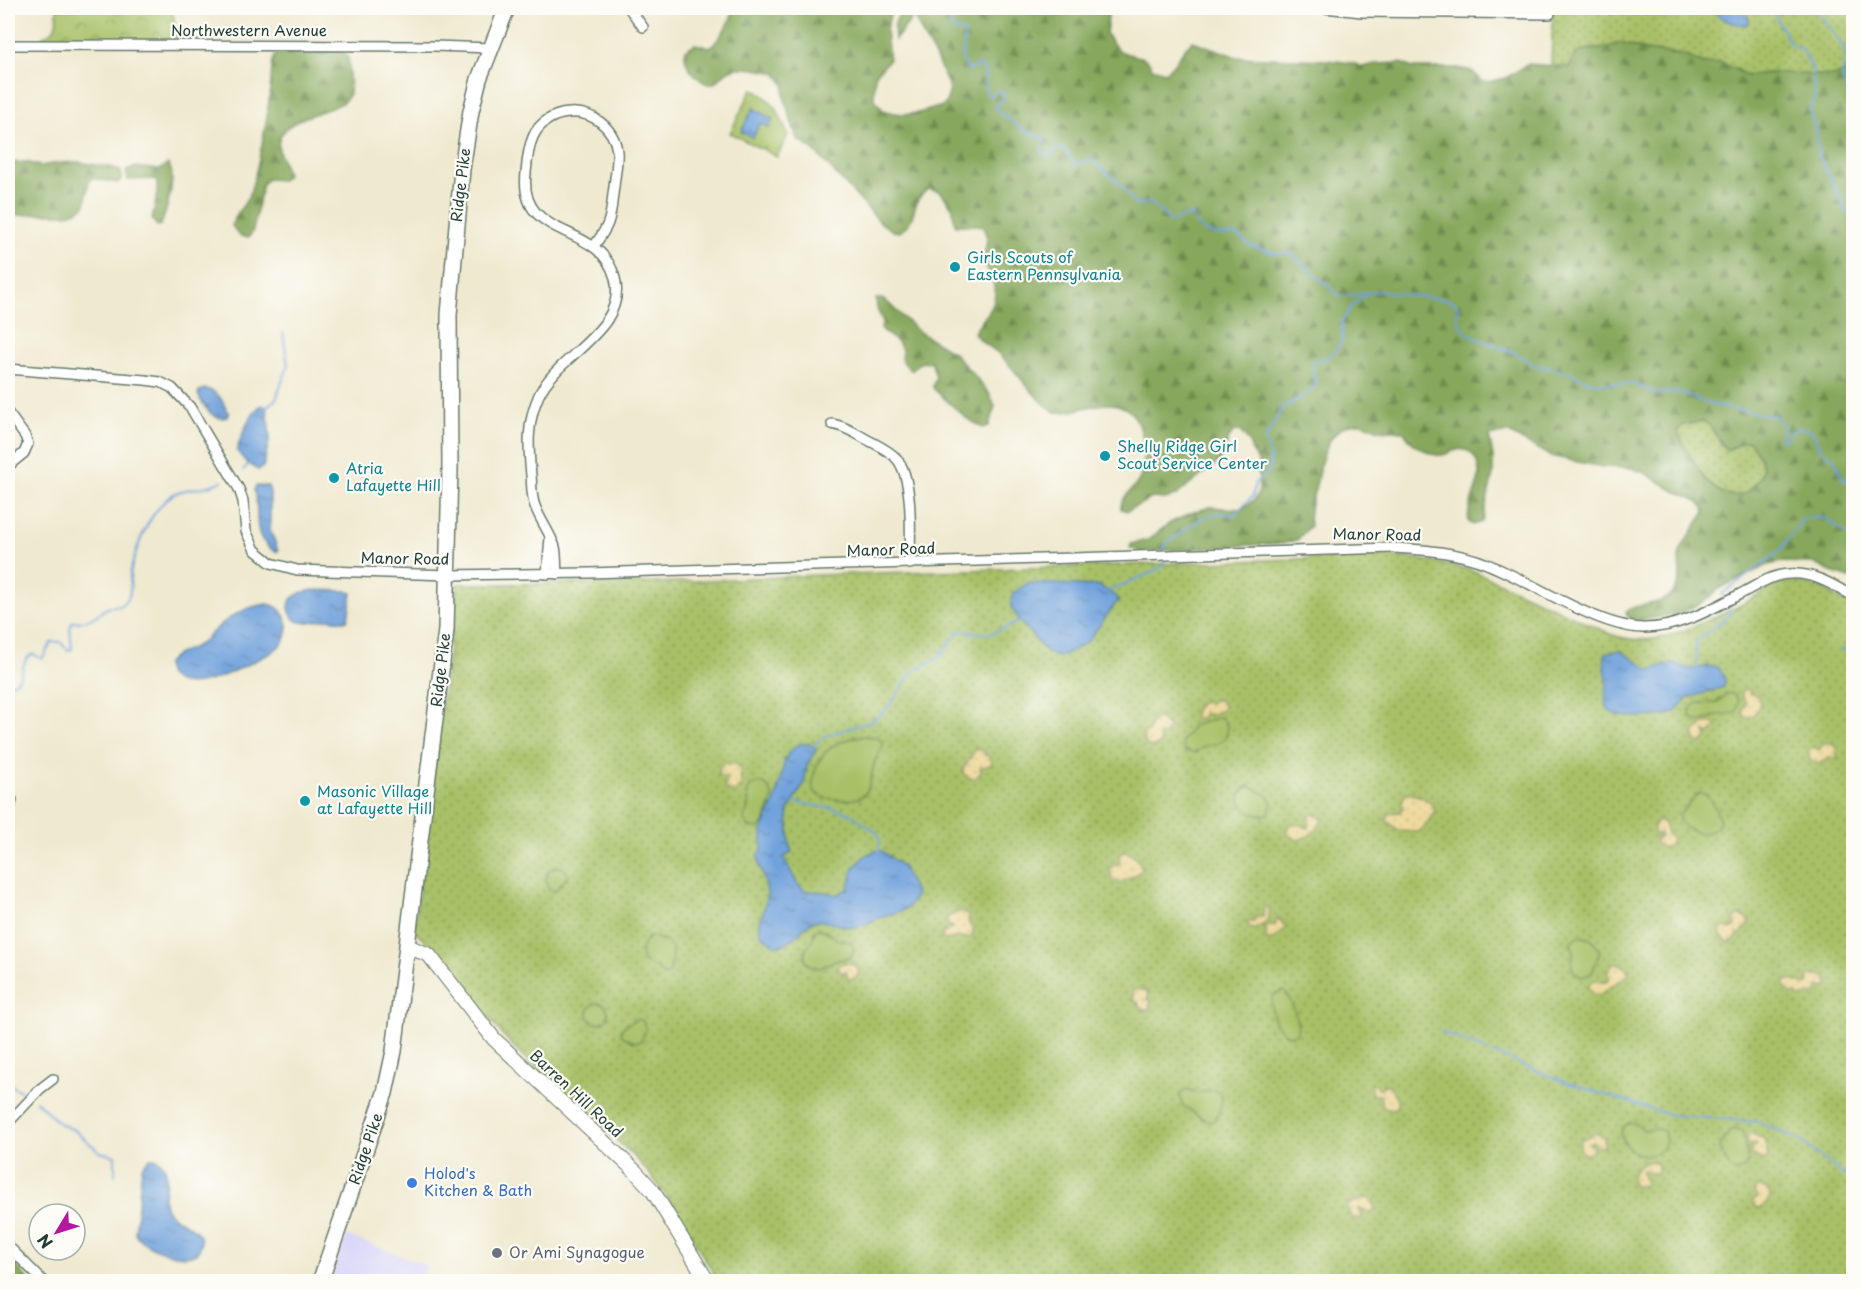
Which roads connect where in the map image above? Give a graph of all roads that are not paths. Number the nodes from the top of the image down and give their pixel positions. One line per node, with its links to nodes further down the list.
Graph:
1 (507, 8): 8 (main road, Ridge Pike)
2 (629, 8): 6 (street)
3 (1324, 8): 4 (street)
4 (1508, 10): 5 (street)
5 (1550, 14)
6 (643, 27)
7 (8, 45): 8 (street, Northwestern Avenue)
8 (491, 48): 16 (main road, Ridge Pike)
9 (594, 246): 9 (street); 15 (street)
10 (8, 369): 16 (street, Manor Road)
11 (8, 413): 13 (street)
12 (832, 424): 14 (street)
13 (8, 466)
14 (910, 564): 15 (street, Manor Road); 17 (street, Manor Road)
15 (552, 574): 16 (street, Manor Road)
16 (448, 575): 20 (main road, Ridge Pike)
17 (1854, 597)
18 (12, 800): 19 (street)
19 (8, 815)
20 (407, 946): 25 (main road, Ridge Pike); 26 (street, Barren Hill Road)
21 (53, 1079): 22 (street)
22 (8, 1123)
23 (8, 1246): 24 (street)
24 (44, 1281)
25 (320, 1281)
26 (708, 1281)

